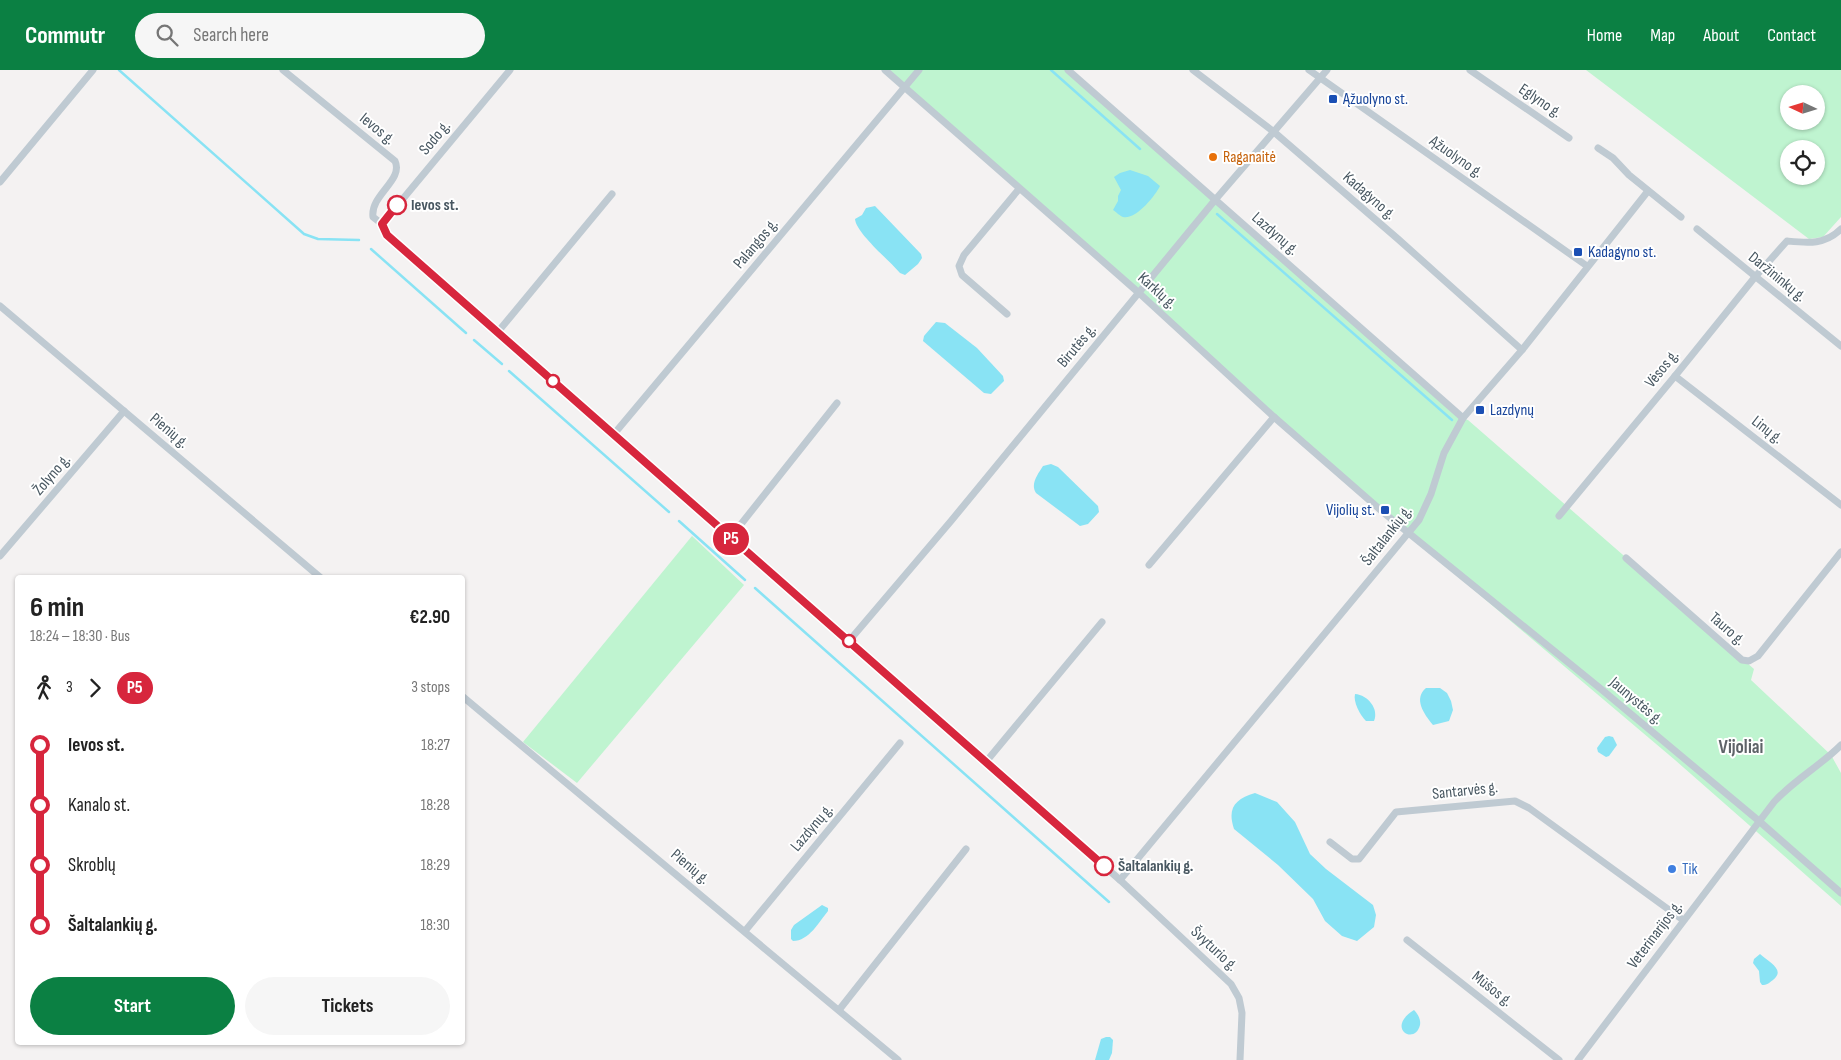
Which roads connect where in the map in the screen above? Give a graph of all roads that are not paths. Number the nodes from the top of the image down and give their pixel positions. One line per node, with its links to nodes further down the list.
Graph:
1 (93, 70): 16 (street)
2 (283, 70): 22 (street, Ievos g.)
3 (510, 70): 22 (street, Sodo g.)
4 (885, 70): 12 (street, Karklų g.)
5 (919, 70): 12 (street, Palangos g.)
6 (1068, 70): 20 (street, Lazdynų g.)
7 (1193, 70): 13 (street, Kadagyno g.)
8 (1309, 70): 11 (street, Ąžuolyno g.)
9 (1327, 70): 11 (street, Birutės g.)
10 (1470, 70): 14 (street, Eglyno g.)
11 (1321, 79): 13 (street, Birutės g.); 25 (street, Ąžuolyno g.)
12 (905, 87): 17 (street, Karklų g.); 38 (street, Palangos g.)
13 (1274, 132): 20 (street, Birutės g.); 32 (street, Kadagyno g.)
14 (1569, 138)
15 (1598, 148): 18 (street)
16 (0, 182)
17 (1019, 189): 27 (street, Karklų g.); 29 (street)
18 (1648, 191): 21 (street); 25 (street, Šaltalankių g.)
19 (612, 194): 30 (street)
20 (1215, 200): 27 (street, Birutės g.); 37 (street, Lazdynų g.)
21 (1681, 217)
22 (382, 224): 30 (street, Švyturio g.)
23 (1697, 229): 26 (street, Daržininkų g.)
24 (1841, 230): 26 (street, Vėsos g.)
25 (1587, 266): 32 (street, Šaltalankių g.)
26 (1755, 277): 31 (street, Daržininkų g.); 33 (street, Vėsos g.)
27 (1139, 293): 36 (street, Karklų g.); 49 (street, Birutės g.)
28 (0, 306): 35 (street, Pienių g.)
29 (1006, 314)
30 (497, 333): 38 (street, Švyturio g.)
31 (1841, 346)
32 (1522, 350): 37 (street, Šaltalankių g.)
33 (1675, 376): 39 (street, Linų g.); 40 (street, Vėsos g.)
34 (837, 403): 42 (street)
35 (124, 411): 44 (street, Žolyno g.); 47 (street, Pienių g.)
36 (1274, 417): 41 (street, Karklų g.); 46 (street)
37 (1463, 418): 41 (street, Šaltalankių g.)
38 (614, 434): 42 (street, Švyturio g.)
39 (1841, 506)
40 (1559, 516)
41 (1409, 534): 54 (street, Jaunystės g.); 57 (street, Šaltalankių g.)
42 (730, 538): 49 (street, Švyturio g.)
43 (1841, 552): 45 (street, Tauro g.)
44 (0, 556)
45 (1626, 558)
46 (1149, 565)
47 (316, 575)
48 (1102, 622): 53 (street)
49 (849, 641): 53 (street, Švyturio g.)
50 (465, 698): 60 (street, Pienių g.)
51 (900, 743): 60 (street, Lazdynų g.)
52 (1841, 745): 54 (street, Veterinarijos g.)
53 (985, 763): 57 (street, Švyturio g.)
54 (1759, 821): 58 (street, Jaunystės g.); 59 (street, Veterinarijos g.)
55 (1330, 842): 59 (street, Santarvės g.)
56 (966, 849): 62 (street)
57 (1120, 880): 64 (street, Švyturio g.)
58 (1841, 893)
59 (1683, 920): 66 (street, Veterinarijos g.)
60 (745, 931): 62 (street, Pienių g.)
61 (1408, 940): 65 (street, Mūšos g.)
62 (839, 1010): 63 (street, Pienių g.)
63 (898, 1060)
64 (1240, 1060)
65 (1559, 1060)
66 (1578, 1060)

